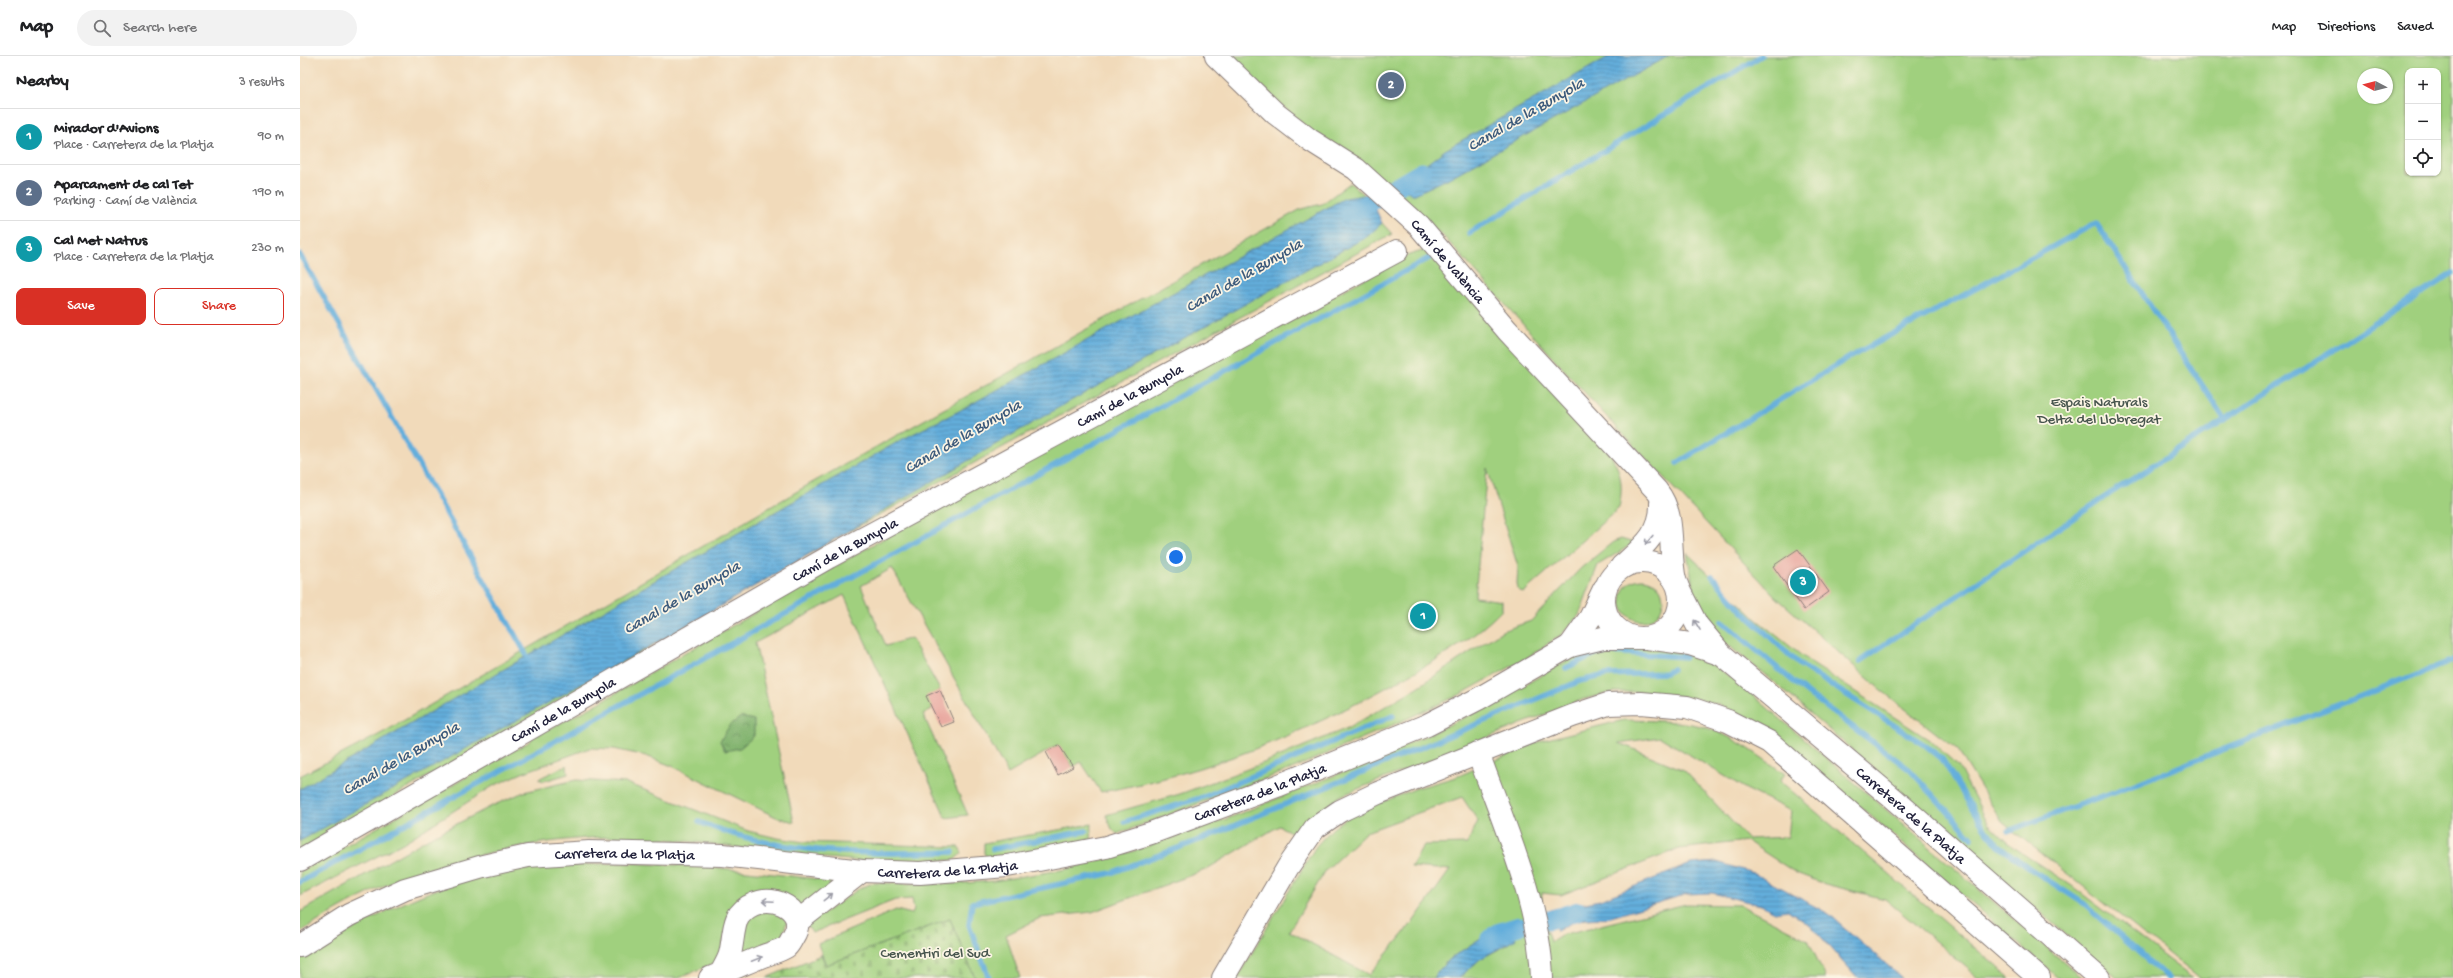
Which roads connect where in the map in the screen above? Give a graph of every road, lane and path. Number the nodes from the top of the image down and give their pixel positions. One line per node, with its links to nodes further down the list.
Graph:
1 (1216, 56): 3 (street, Camí de València)
2 (1397, 251): 11 (street, Camí de la Bunyola)
3 (1657, 491): 4 (street, one-way to 4); 5 (street, Camí de València)
4 (1619, 568): 5 (street); 6 (street)
5 (1677, 585): 7 (street); 9 (street, Carretera de la Platja, one-way to 5)
6 (1606, 586): 7 (street); 8 (street, Carretera de la Platja)
7 (1641, 638): 8 (street, Carretera de la Platja); 9 (street, Carretera de la Platja)
8 (1570, 646): 12 (street, Carretera de la Platja)
9 (1721, 654): 19 (street, Carretera de la Platja)
10 (1478, 753): 16 (street); 17 (street); 18 (street)
11 (300, 860)
12 (862, 870): 13 (street, one-way to 12); 14 (street, Carretera de la Platja)
13 (797, 922): 15 (street, one-way to 13); 15 (street, one-way to 15)
14 (300, 946)
15 (715, 976)
16 (1223, 978)
17 (1542, 978)
18 (2039, 978)
19 (2099, 978)

